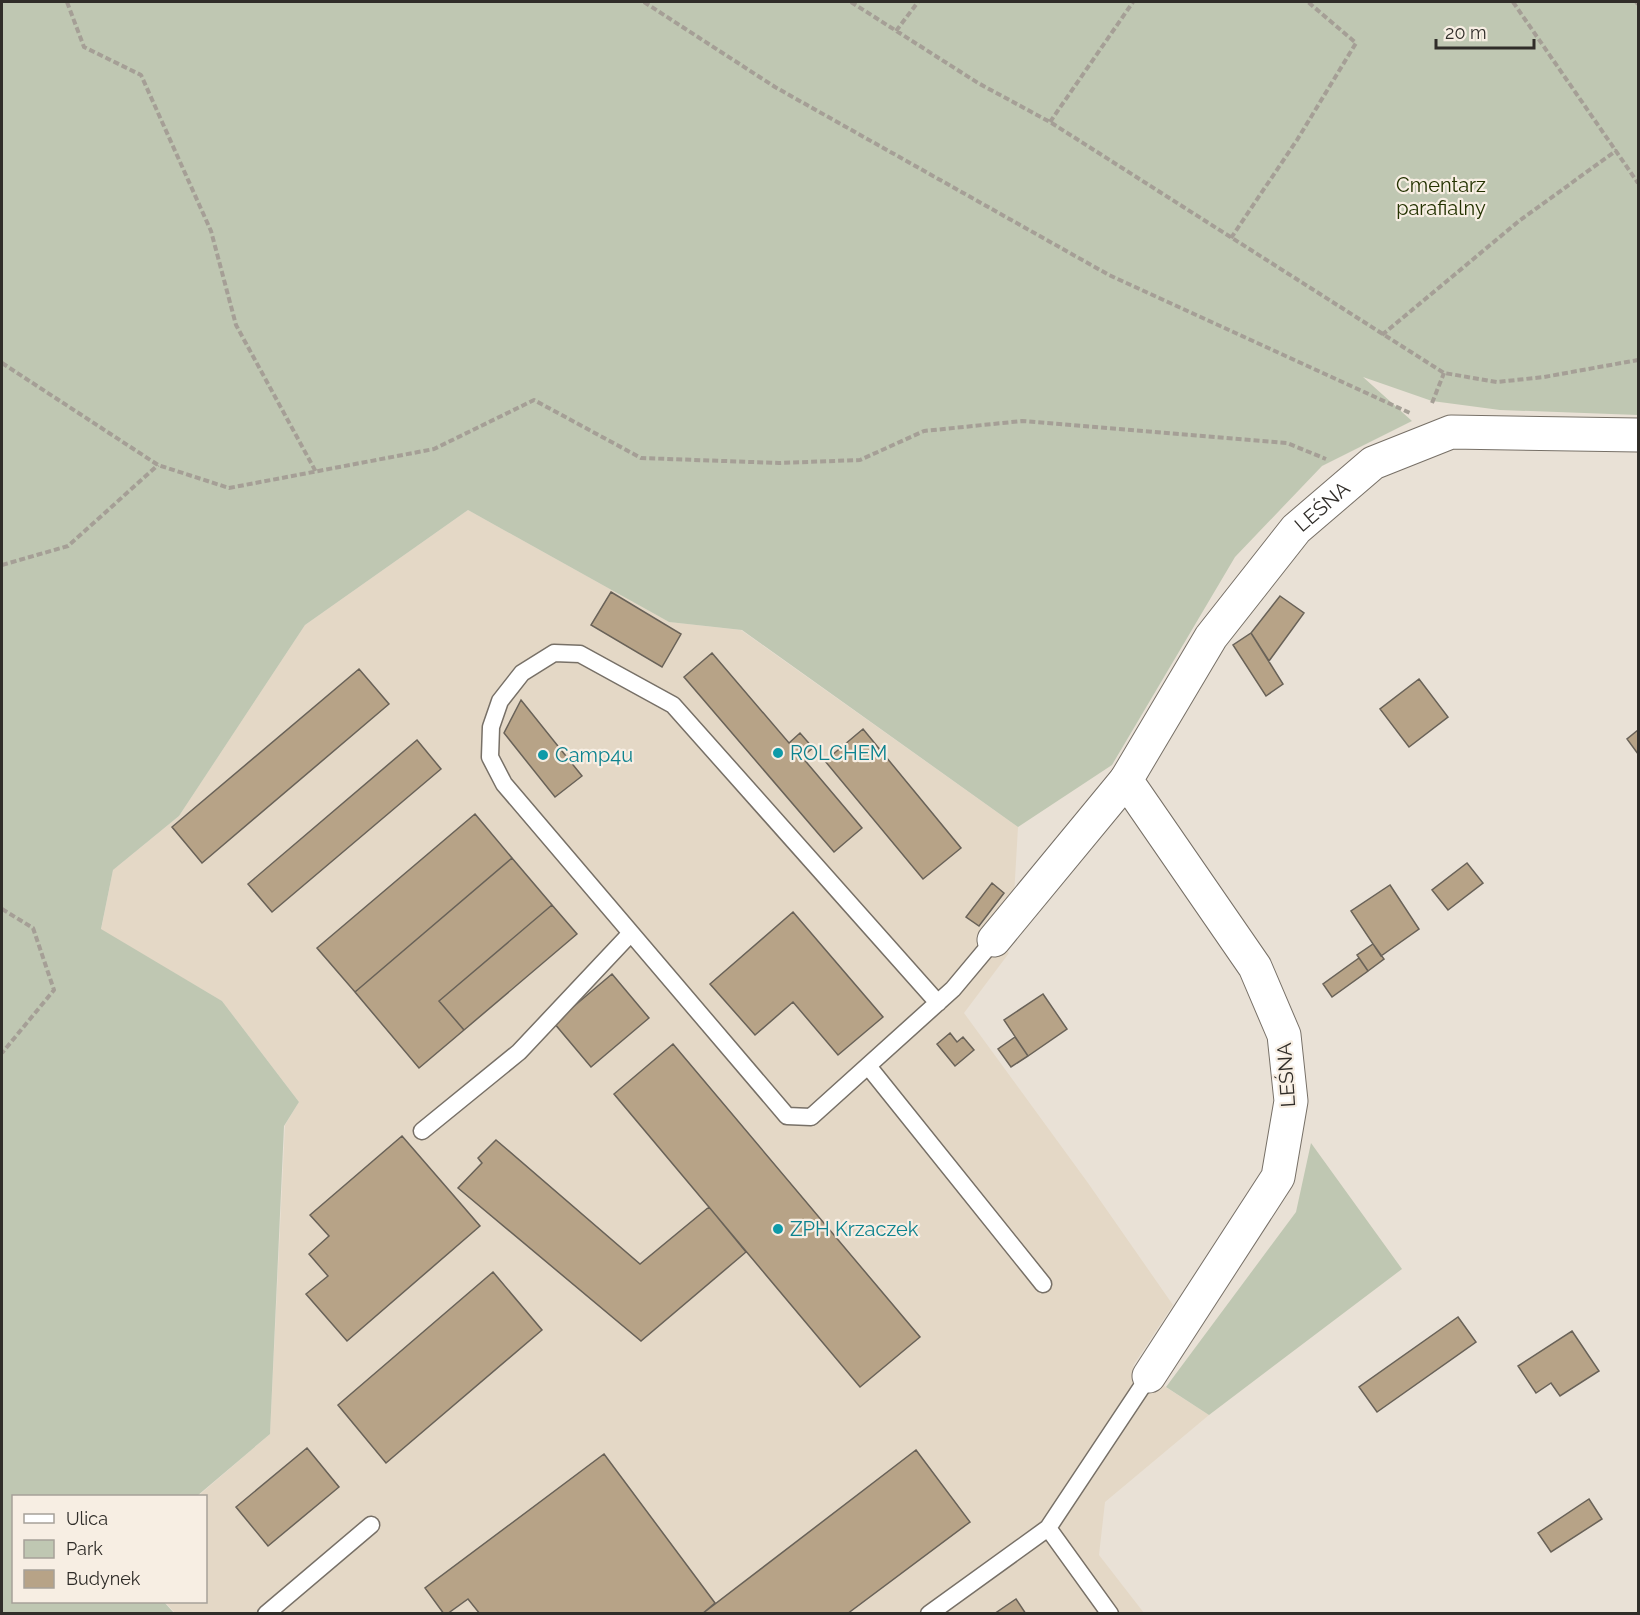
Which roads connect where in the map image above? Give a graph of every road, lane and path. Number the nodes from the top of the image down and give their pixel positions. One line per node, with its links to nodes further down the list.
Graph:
1 (67, 2): 20 (path)
2 (644, 2): 17 (path)
3 (851, 2): 8 (path)
4 (918, 2): 8 (path)
5 (1134, 2): 9 (path)
6 (1308, 2): 12 (path)
7 (1513, 2): 10 (path)
8 (896, 30): 9 (path)
9 (1050, 122): 12 (path)
10 (1617, 150): 11 (path); 13 (path)
11 (1638, 183)
12 (1231, 238): 13 (path)
13 (1382, 335): 16 (path)
14 (1638, 360): 16 (path)
15 (2, 363): 19 (path)
16 (1444, 373): 17 (path)
17 (1438, 426): 18 (street, LEŚNA); 21 (street, LEŚNA)
18 (1638, 435)
19 (158, 465): 20 (path); 22 (path)
20 (316, 472): 21 (path)
21 (1360, 474): 23 (street, LEŚNA)
22 (2, 565)
23 (1126, 780): 26 (street, LEŚNA); 32 (street, LEŚNA)
24 (2, 909): 28 (path)
25 (631, 933): 27 (lane); 29 (lane); 30 (lane)
26 (994, 940): 27 (lane)
27 (938, 1003): 29 (lane)
28 (2, 1053)
29 (868, 1066): 31 (lane)
30 (422, 1131)
31 (1043, 1284)
32 (1149, 1376): 34 (lane)
33 (371, 1524): 35 (lane)
34 (1048, 1528): 36 (lane); 37 (lane)
35 (266, 1614)
36 (929, 1614)
37 (1110, 1614)

